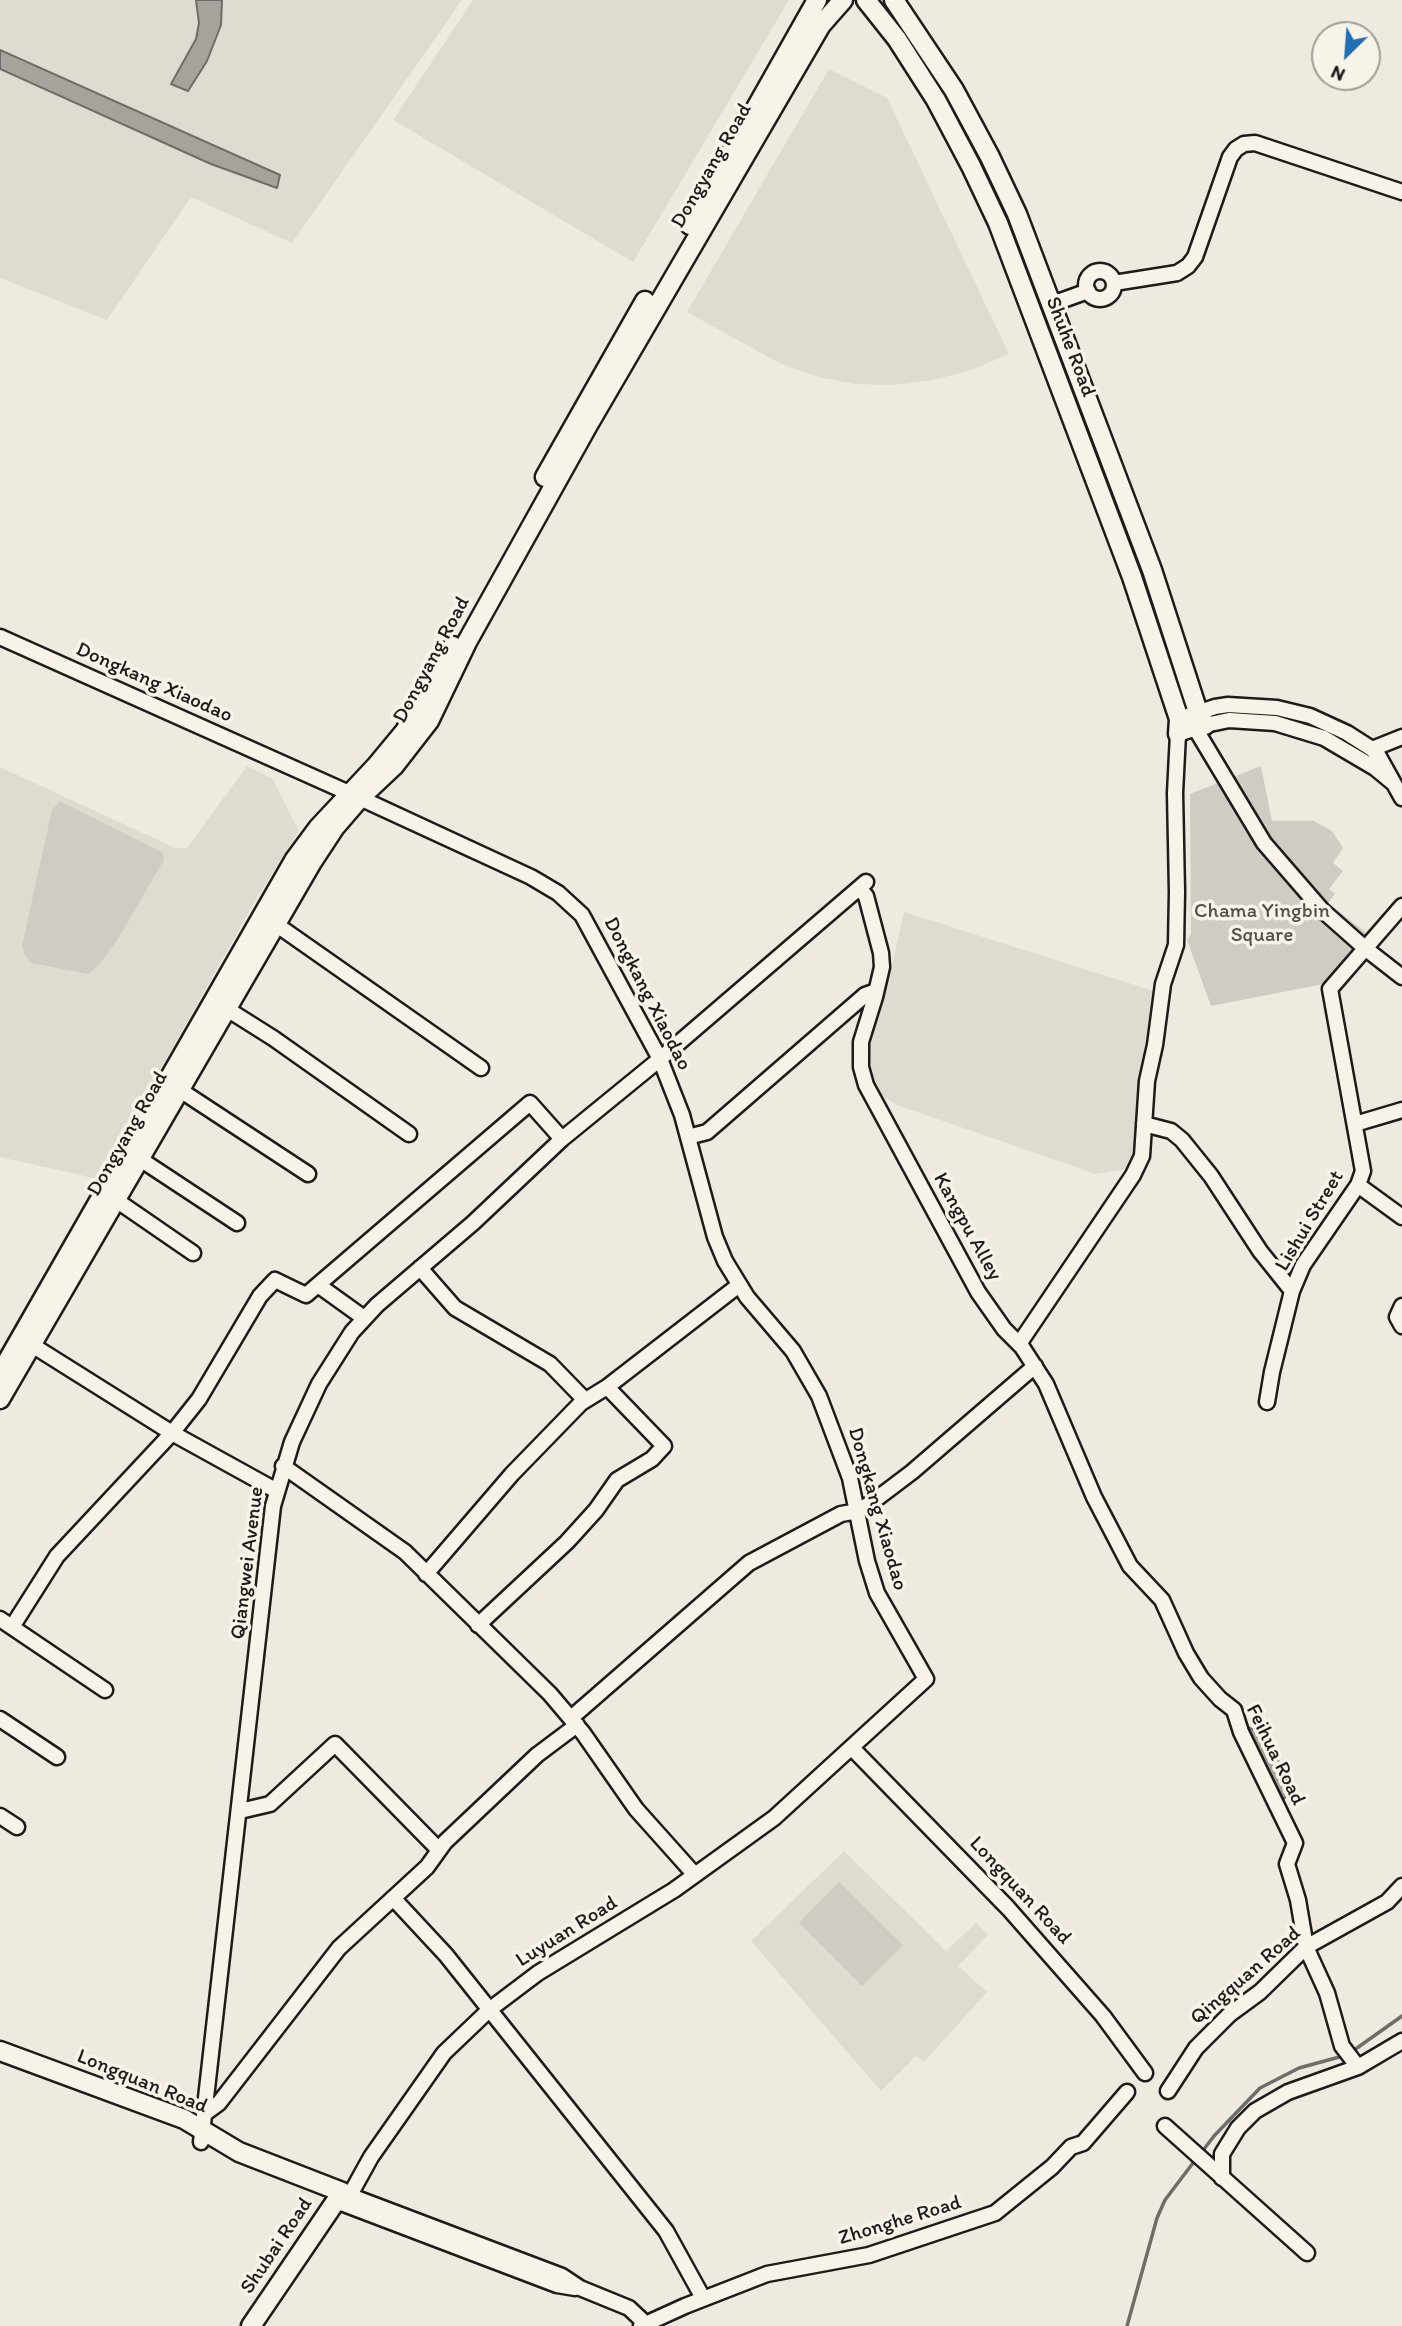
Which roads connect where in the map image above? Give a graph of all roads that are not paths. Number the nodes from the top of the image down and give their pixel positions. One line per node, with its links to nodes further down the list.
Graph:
1 (817, 0): 12 (main road, Dongyang Road)
2 (843, 0): 12 (main road, Dongyang Road)
3 (866, 0): 8 (main road, Shuhe Road)
4 (894, 0): 6 (main road, Shuhe Road)
5 (1402, 192): 6 (street)
6 (1052, 304): 8 (main road, Shuhe Road)
7 (0, 637): 12 (street, Dongkang Xiaodao)
8 (1191, 724): 10 (street); 11 (street); 17 (street); 25 (street)
9 (1402, 737): 10 (street)
10 (1372, 749): 11 (street)
11 (1392, 782): 13 (street)
12 (355, 796): 16 (main road, Dongyang Road); 21 (street, Dongkang Xiaodao); 47 (main road, Dongyang Road)
13 (1402, 798)
14 (862, 885): 19 (street, Kangpu Alley); 21 (street, Qiangwei Avenue)
15 (1402, 906): 17 (street)
16 (277, 925): 20 (main road, Dongyang Road); 22 (street)
17 (1366, 948): 18 (street); 26 (street, Lishui Street)
18 (1402, 977)
19 (876, 991): 28 (street); 45 (street, Kangpu Alley)
20 (227, 1009): 23 (main road, Dongyang Road); 27 (street)
21 (660, 1059): 28 (street, Dongkang Xiaodao); 29 (street, Qiangwei Avenue)
22 (481, 1068)
23 (180, 1090): 30 (main road, Dongyang Road); 31 (street)
24 (1402, 1110): 26 (street)
25 (1144, 1124): 40 (street); 45 (street)
26 (1355, 1124): 32 (street, Lishui Street)
27 (409, 1134)
28 (688, 1137): 39 (street, Dongkang Xiaodao)
29 (562, 1139): 37 (street, Qiangwei Avenue); 38 (street)
30 (140, 1159): 33 (main road, Dongyang Road); 35 (street)
31 (308, 1174)
32 (1359, 1185): 34 (street); 40 (street, Lishui Street)
33 (116, 1200): 36 (street); 44 (main road, Dongyang Road)
34 (1402, 1217)
35 (237, 1223)
36 (193, 1253)
37 (420, 1268): 42 (street, Qiangwei Avenue); 50 (street)
38 (318, 1285): 42 (street); 52 (street)
39 (739, 1285): 48 (street); 55 (street, Dongkang Xiaodao)
40 (1292, 1292): 51 (street, Lishui Street)
41 (1402, 1306): 43 (street)
42 (364, 1318): 53 (street, Qiangwei Avenue)
43 (1402, 1326)
44 (32, 1345): 49 (main road, Dongyang Road); 52 (street)
45 (1019, 1345): 46 (street, Kangpu Alley)
46 (1035, 1366): 55 (street); 56 (street, Kangpu Alley)
47 (0, 1374)
48 (607, 1387): 50 (street); 59 (street)
49 (0, 1399)
50 (585, 1400): 57 (street)
51 (1267, 1402)
52 (172, 1433): 54 (street); 58 (street)
53 (284, 1466): 54 (street, Qiangwei Avenue); 57 (street)
54 (277, 1491): 66 (street, Qiangwei Avenue)
55 (858, 1511): 60 (street, Dongkang Xiaodao); 63 (street)
56 (1130, 1566): 73 (street, Feihua Road)
57 (426, 1574): 59 (street)
58 (6, 1623): 61 (street)
59 (478, 1625): 63 (street)
60 (926, 1679): 64 (street, Luyuan Road)
61 (105, 1690)
62 (0, 1719): 65 (street)
63 (574, 1721): 69 (street); 70 (street)
64 (852, 1748): 70 (street, Luyuan Road); 79 (street, Longquan Road)
65 (57, 1757)
66 (240, 1811): 69 (street); 83 (street, Qiangwei Avenue)
67 (0, 1816): 68 (street)
68 (17, 1827)
69 (439, 1850): 72 (street)
70 (695, 1875): 74 (street, Luyuan Road)
71 (1402, 1886): 73 (street, Qingquan Road)
72 (393, 1898): 74 (street); 83 (street)
73 (1306, 1947): 78 (street, Feihua Road); 80 (street, Qingquan Road)
74 (489, 2010): 85 (street, Luyuan Road); 87 (street)
75 (1402, 2041): 78 (street)
76 (0, 2051): 83 (main road, Longquan Road)
77 (0, 2062): 83 (main road, Longquan Road)
78 (1355, 2064): 84 (street)
79 (1145, 2073)
80 (1168, 2091)
81 (1127, 2092): 87 (street, Zhonghe Road)
82 (1165, 2126): 84 (street)
83 (203, 2129): 85 (main road, Longquan Road)
84 (1219, 2175): 86 (street)
85 (342, 2196): 88 (street); 89 (main road, Shubai Road)
86 (1307, 2253)
87 (703, 2298): 88 (street, Zhonghe Road)
88 (643, 2324)
89 (251, 2326)

